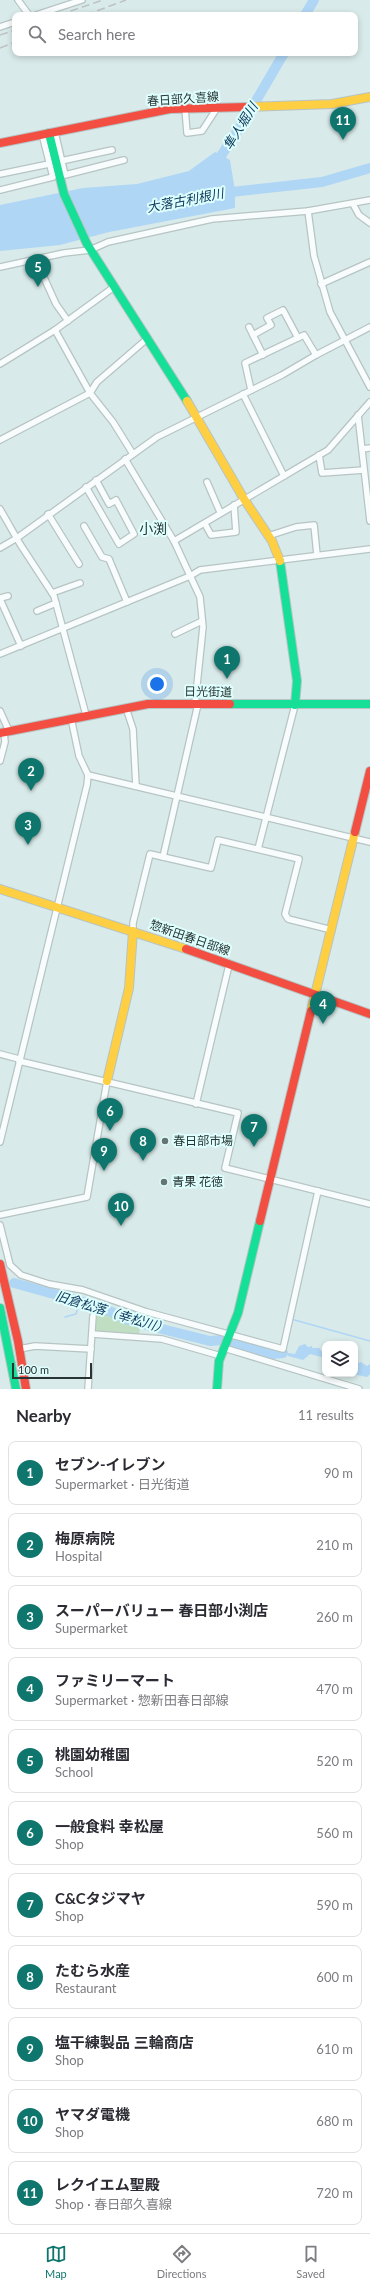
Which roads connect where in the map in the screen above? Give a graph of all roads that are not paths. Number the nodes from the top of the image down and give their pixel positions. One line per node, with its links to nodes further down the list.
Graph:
1 (18, 0): 4 (street)
2 (82, 0): 3 (street)
3 (74, 2): 5 (street)
4 (27, 12)
5 (45, 12)
6 (12, 23): 7 (street)
7 (0, 27)
8 (370, 97): 10 (main road, 春日部久喜線)
9 (185, 108): 10 (main road, 春日部久喜線); 10 (street); 11 (main road, 春日部久喜線)
10 (217, 108)
11 (49, 133): 12 (main road, 春日部久喜線); 15 (street); 16 (street); 23 (main road)
12 (0, 143)
13 (112, 150): 15 (street)
14 (124, 160): 15 (street)
15 (61, 161)
16 (49, 164): 17 (street); 18 (street)
17 (0, 174)
18 (0, 190)
19 (370, 200): 20 (street)
20 (353, 204): 21 (street); 22 (street)
21 (308, 211): 23 (street); 27 (street)
22 (370, 223)
23 (89, 247): 24 (street); 28 (main road)
24 (36, 260): 26 (street); 29 (street)
25 (370, 262): 27 (street)
26 (0, 267)
27 (322, 284): 36 (street)
28 (114, 287): 29 (street); 34 (main road)
29 (68, 321): 32 (street)
30 (249, 327): 33 (street)
31 (370, 327): 36 (street)
32 (55, 330): 39 (street); 42 (street)
33 (253, 335): 35 (street); 37 (street)
34 (148, 338): 42 (street); 46 (main road)
35 (298, 338): 37 (street); 38 (street)
36 (344, 341): 38 (street); 40 (street)
37 (263, 355): 41 (street)
38 (316, 355): 41 (street)
39 (0, 363)
40 (370, 387)
41 (251, 390): 43 (street)
42 (90, 393): 47 (street); 50 (street)
43 (243, 394): 46 (street); 54 (street)
44 (370, 402): 45 (street)
45 (358, 414): 49 (street); 51 (street)
46 (197, 417): 50 (street); 58 (main road)
47 (0, 440)
48 (370, 448): 49 (street)
49 (362, 449): 53 (street)
50 (133, 454): 52 (street)
51 (319, 455): 53 (street); 54 (street)
52 (125, 459): 55 (street); 68 (street)
53 (364, 470): 63 (street)
54 (284, 476): 58 (street)
55 (96, 480): 57 (street); 57 (street)
56 (207, 482): 61 (street)
57 (86, 487): 62 (street)
58 (244, 499): 59 (street); 66 (main road)
59 (234, 505): 61 (street); 64 (street)
60 (0, 509): 67 (street)
61 (220, 512): 64 (street)
62 (48, 514): 67 (street); 73 (street)
63 (370, 521)
64 (205, 524): 68 (street)
65 (84, 526): 80 (street)
66 (268, 536): 71 (street); 72 (main road)
67 (18, 538): 69 (street); 76 (street)
68 (174, 541): 74 (street)
69 (0, 548)
70 (370, 549): 71 (street)
71 (317, 555): 72 (street)
72 (280, 559): 74 (street); 89 (main road)
73 (79, 564)
74 (190, 576): 80 (street); 82 (street)
75 (80, 584): 76 (street)
76 (52, 593): 79 (street)
77 (8, 596): 78 (street)
78 (0, 598): 85 (street)
79 (56, 602): 81 (street); 83 (street)
80 (127, 602): 83 (street)
81 (37, 611)
82 (202, 621): 84 (street); 87 (street)
83 (63, 628): 85 (street); 92 (street)
84 (175, 634)
85 (20, 646): 86 (street)
86 (0, 654)
87 (197, 704): 89 (main road, 日光街道); 90 (main road, 日光街道); 99 (street)
88 (370, 704): 89 (main road, 日光街道)
89 (295, 705): 100 (street)
90 (126, 707): 92 (main road, 日光街道); 98 (street)
91 (0, 711): 94 (street)
92 (86, 715): 93 (main road, 日光街道)
93 (71, 718): 94 (main road, 日光街道); 97 (street)
94 (4, 732): 95 (street)
95 (0, 761)
96 (370, 771): 101 (main road)
97 (88, 775): 98 (street); 106 (street)
98 (136, 786): 99 (street)
99 (178, 796): 100 (street); 104 (street)
100 (267, 817): 101 (street); 103 (street)
101 (354, 838): 102 (street); 107 (main road)
102 (370, 842)
103 (258, 849): 104 (street); 107 (street)
104 (163, 857): 108 (street)
105 (0, 889): 106 (main road, 惣新田春日部線)
106 (56, 907): 108 (main road, 惣新田春日部線); 113 (street)
107 (332, 930): 110 (main road)
108 (133, 931): 109 (main road, 惣新田春日部線); 114 (main road)
109 (228, 965): 110 (main road, 惣新田春日部線); 115 (street)
110 (316, 996): 111 (main road, 惣新田春日部線); 117 (main road)
111 (370, 1014)
112 (0, 1054): 113 (street)
113 (19, 1060): 114 (street); 116 (street)
114 (107, 1081): 115 (street); 120 (street)
115 (196, 1104): 117 (street)
116 (0, 1142)
117 (270, 1179): 118 (street); 125 (main road)
118 (318, 1191): 119 (street); 125 (street)
119 (370, 1204)
120 (0, 1215)
121 (0, 1225): 125 (street)
122 (0, 1264): 128 (main road)
123 (0, 1308): 131 (main road)
124 (93, 1316): 126 (street)
125 (230, 1333): 127 (main road)
126 (92, 1334): 129 (street); 130 (street)
127 (224, 1348): 130 (main road); 135 (street)
128 (19, 1349): 129 (street); 132 (main road)
129 (91, 1350): 133 (street)
130 (221, 1356): 134 (main road)
131 (16, 1389)
132 (26, 1389)
133 (88, 1389)
134 (217, 1389)
135 (359, 1389)

